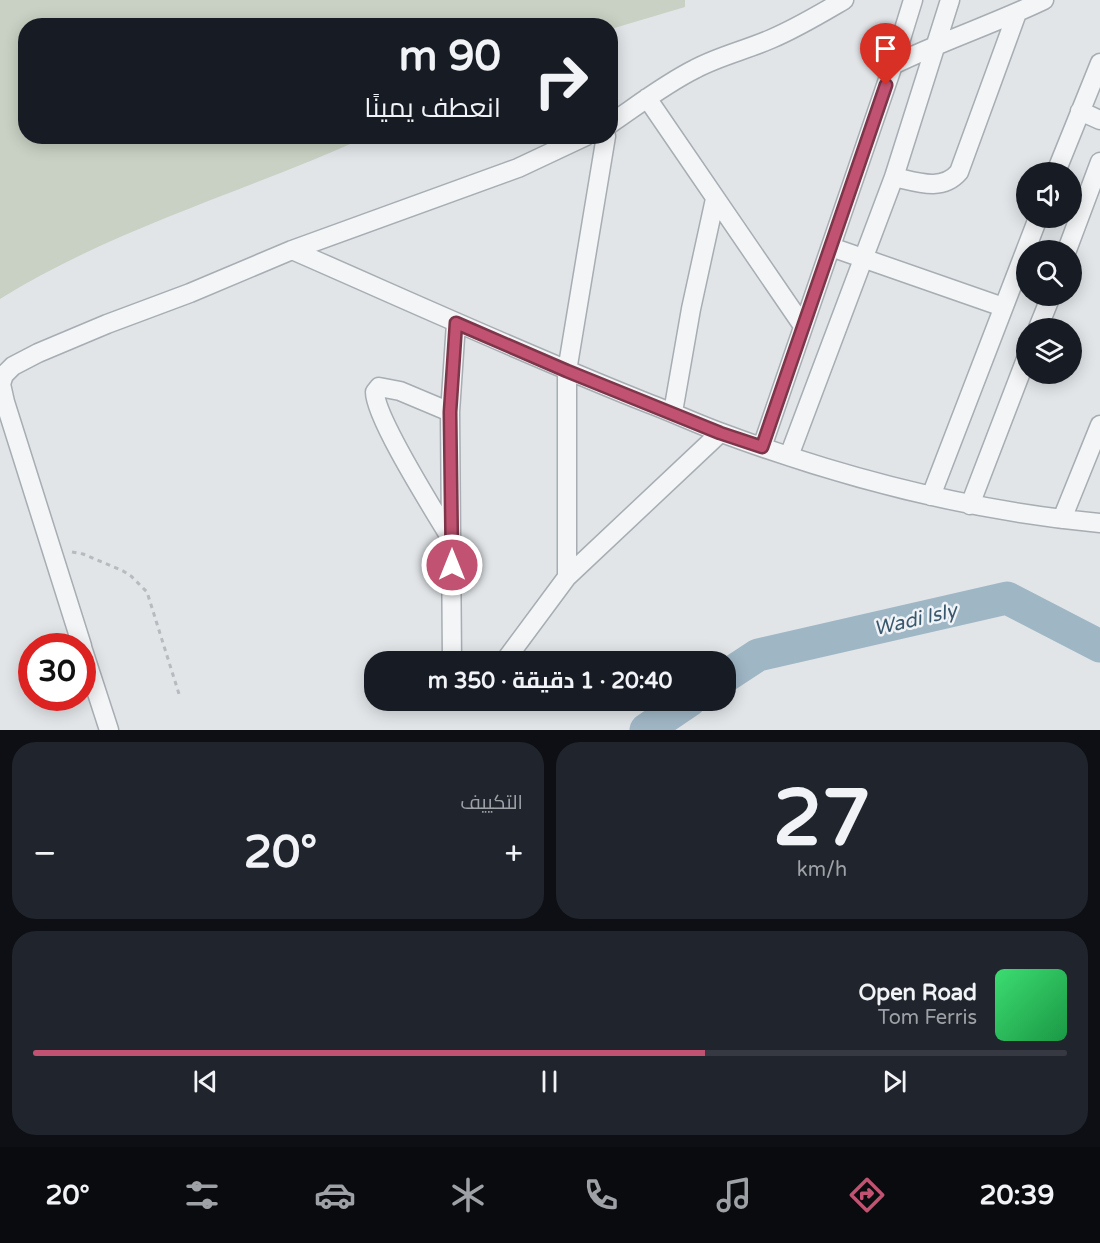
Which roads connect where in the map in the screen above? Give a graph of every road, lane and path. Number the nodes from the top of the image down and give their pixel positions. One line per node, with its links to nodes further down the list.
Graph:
1 (844, 0): 9 (street)
2 (913, 0): 8 (street)
3 (950, 0): 6 (street)
4 (1044, 0): 5 (street)
5 (1017, 13): 6 (street); 17 (street)
6 (936, 44): 8 (street); 17 (street)
7 (1100, 63): 10 (street)
8 (893, 65): 21 (street)
9 (647, 98): 11 (street); 18 (street)
10 (1080, 111): 12 (street); 15 (street)
11 (618, 118)
12 (1100, 120)
13 (569, 144): 22 (street)
14 (605, 144): 27 (street)
15 (1060, 162)
16 (1100, 162): 20 (street)
17 (894, 177): 23 (street)
18 (714, 199): 26 (street); 30 (street)
19 (1034, 228): 24 (street)
20 (1071, 240)
21 (831, 247): 23 (street); 26 (street)
22 (292, 250): 25 (street); 40 (street)
23 (865, 258): 24 (street); 34 (street)
24 (1003, 307): 35 (street)
25 (456, 323): 27 (street); 29 (street)
26 (803, 326): 33 (street)
27 (567, 371): 30 (street); 41 (street)
28 (1016, 384): 36 (street)
29 (450, 412): 39 (street); 39 (street)
30 (673, 412): 32 (street)
31 (1100, 425): 37 (street)
32 (720, 433): 33 (street); 41 (street)
33 (762, 447): 34 (street)
34 (789, 456): 35 (street)
35 (931, 496): 36 (street)
36 (970, 505): 37 (street)
37 (1062, 519): 38 (street)
38 (1100, 523)
39 (452, 541): 43 (street)
40 (52, 550): 42 (street); 46 (path)
41 (567, 577): 44 (street)
42 (78, 633)
43 (452, 651)
44 (512, 651)
45 (96, 690): 47 (street)
46 (179, 694)
47 (109, 730)

